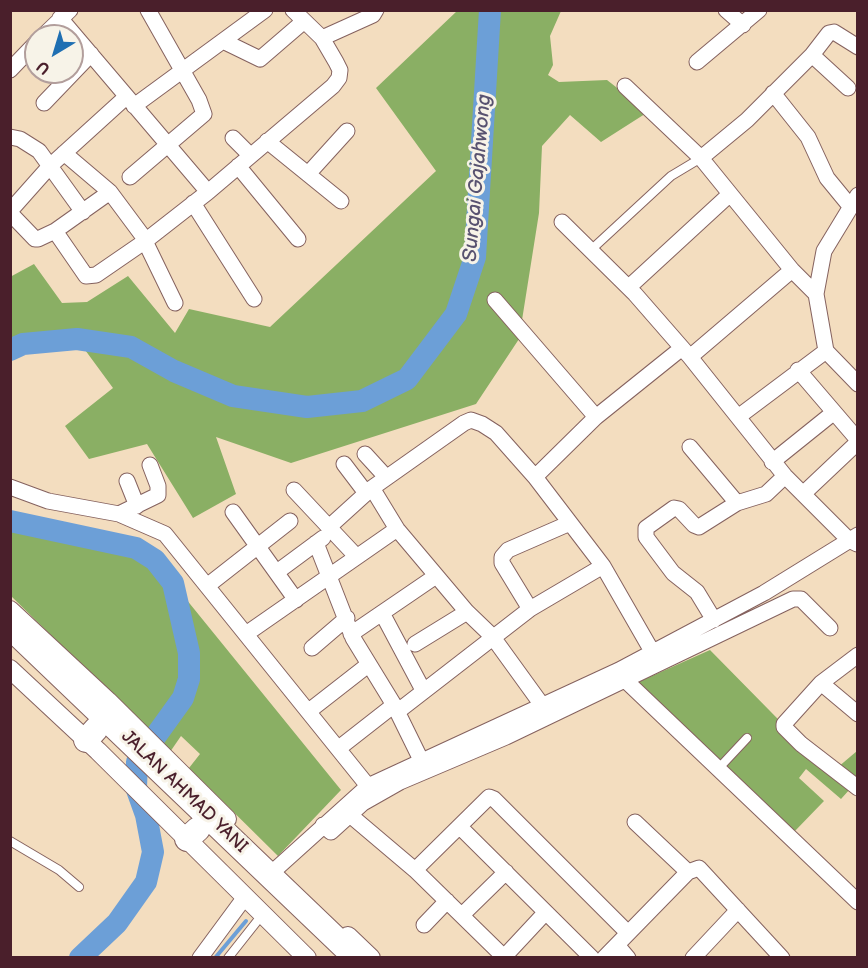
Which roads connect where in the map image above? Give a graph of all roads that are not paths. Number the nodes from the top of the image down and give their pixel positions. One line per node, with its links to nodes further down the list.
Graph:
1 (148, 10): 17 (street)
2 (376, 10): 9 (street)
3 (726, 10): 8 (street)
4 (759, 10): 8 (street)
5 (261, 12): 10 (street)
6 (65, 14): 12 (street)
7 (298, 16): 9 (street); 10 (street)
8 (743, 25): 15 (street)
9 (322, 38): 26 (street)
10 (223, 41): 17 (street)
11 (858, 47): 14 (street)
12 (91, 54): 21 (street); 22 (street)
13 (24, 55): 16 (street)
14 (812, 55): 19 (street); 20 (street)
15 (697, 62)
16 (10, 70)
17 (182, 71): 21 (street); 27 (street)
18 (625, 86): 30 (street)
19 (848, 88)
20 (773, 93): 30 (street); 38 (street)
21 (130, 101): 27 (street); 28 (street)
22 (44, 103)
23 (346, 131): 33 (street)
24 (10, 137): 31 (street)
25 (233, 138): 29 (street)
26 (267, 141): 29 (street); 33 (street)
27 (168, 145): 34 (street); 36 (street)
28 (64, 153): 31 (street); 35 (street)
29 (250, 155): 32 (street)
30 (701, 158): 37 (street); 47 (lane)
31 (50, 166): 41 (street); 42 (street)
32 (238, 166): 36 (street); 45 (street)
33 (308, 174): 39 (street)
34 (130, 177)
35 (110, 192): 42 (street); 46 (street)
36 (208, 192): 40 (street)
37 (729, 195): 48 (street); 49 (street)
38 (854, 200): 50 (street)
39 (341, 201)
40 (193, 203): 46 (street); 51 (street)
41 (10, 212): 44 (street)
42 (83, 212): 44 (street)
43 (562, 222): 47 (street)
44 (55, 231): 46 (street)
45 (298, 239)
46 (144, 242): 53 (street)
47 (592, 249): 49 (street)
48 (792, 270): 50 (street); 55 (street)
49 (629, 287): 55 (street)
50 (816, 294): 54 (street)
51 (254, 298)
52 (495, 300): 59 (street)
53 (175, 303)
54 (826, 351): 56 (street); 57 (street)
55 (686, 353): 59 (street); 60 (street)
56 (798, 370): 58 (street); 60 (street)
57 (858, 384)
58 (833, 413): 61 (street); 64 (street)
59 (596, 417): 69 (street)
60 (738, 417): 64 (street)
61 (858, 441): 74 (street)
62 (690, 447): 75 (street)
63 (365, 454): 68 (street)
64 (772, 462): 67 (street)
65 (344, 464): 73 (street)
66 (150, 465): 76 (street)
67 (785, 476): 74 (street); 75 (street)
68 (386, 477): 69 (street); 73 (street)
69 (536, 477): 80 (street)
70 (127, 481): 76 (street)
71 (10, 487): 78 (street)
72 (294, 490): 81 (street)
73 (369, 490): 81 (street); 82 (street)
74 (803, 494): 83 (street)
75 (737, 503): 100 (street)
76 (137, 506): 78 (street)
77 (233, 512): 85 (street)
78 (119, 514): 91 (street)
79 (290, 521): 85 (street)
80 (570, 523): 87 (street); 94 (street)
81 (331, 529): 84 (street); 86 (street)
82 (397, 529): 86 (street); 89 (street)
83 (855, 540): 92 (street)
84 (316, 543): 88 (street); 90 (street)
85 (259, 546): 88 (street); 91 (street)
86 (356, 556): 90 (street)
87 (603, 566): 94 (street); 109 (street)
88 (277, 572): 93 (street)
89 (436, 576): 96 (street); 97 (street)
90 (329, 579): 93 (street); 98 (street)
91 (207, 586): 102 (street)
92 (771, 599): 100 (street); 101 (street)
93 (296, 600): 102 (street)
94 (530, 609): 104 (street)
95 (10, 610): 119 (street)
96 (467, 612): 104 (street); 105 (street)
97 (382, 613): 103 (street); 114 (street)
98 (347, 618): 103 (street); 106 (street)
99 (10, 627): 119 (highway, JALAN AHMAD YANI)
100 (712, 627): 109 (street)
101 (830, 628)
102 (246, 634): 116 (street)
103 (351, 634): 110 (street)
104 (492, 636): 114 (street); 117 (street)
105 (415, 644)
106 (312, 648)
107 (10, 649): 119 (highway, JALAN AHMAD YANI)
108 (858, 655): 113 (street)
109 (656, 656): 112 (street)
110 (368, 665): 115 (street); 116 (street)
111 (10, 669): 119 (street)
112 (621, 674): 117 (street); 123 (street)
113 (820, 682): 118 (street); 125 (street)
114 (423, 690): 115 (street)
115 (396, 709): 121 (street); 122 (street)
116 (309, 711): 121 (street)
117 (546, 711): 122 (street); 127 (street)
118 (858, 714)
119 (105, 727): 126 (highway, JALAN AHMAD YANI)
120 (747, 738): 123 (lane)
121 (339, 748): 124 (street)
122 (422, 762): 124 (street)
123 (718, 769): 139 (street)
124 (368, 786): 130 (street)
125 (858, 788)
126 (194, 815): 132 (street); 137 (street); 150 (highway, JALAN AHMAD YANI); 151 (highway, JALAN AHMAD YANI)
127 (350, 815): 130 (street); 133 (street)
128 (635, 822): 135 (street)
129 (460, 827): 133 (street); 134 (street); 145 (street)
130 (326, 828): 132 (street)
131 (10, 841): 136 (lane)
132 (277, 868): 152 (street)
133 (416, 870): 138 (street)
134 (506, 872): 141 (street); 143 (street)
135 (688, 872): 140 (street); 145 (street)
136 (79, 887)
137 (245, 897): 142 (street); 147 (street)
138 (447, 901): 143 (street); 144 (street)
139 (858, 902)
140 (738, 910): 157 (street); 158 (street)
141 (545, 913): 153 (street); 154 (street)
142 (262, 915): 148 (lane); 149 (street)
143 (462, 915): 153 (street)
144 (424, 925)
145 (628, 933): 146 (street)
146 (617, 945): 155 (street); 156 (street)
147 (200, 957)
148 (228, 957)
149 (307, 957)
150 (332, 957)
151 (356, 957)
152 (371, 957)
153 (502, 957)
154 (592, 957)
155 (604, 957)
156 (628, 957)
157 (693, 957)
158 (782, 957)

